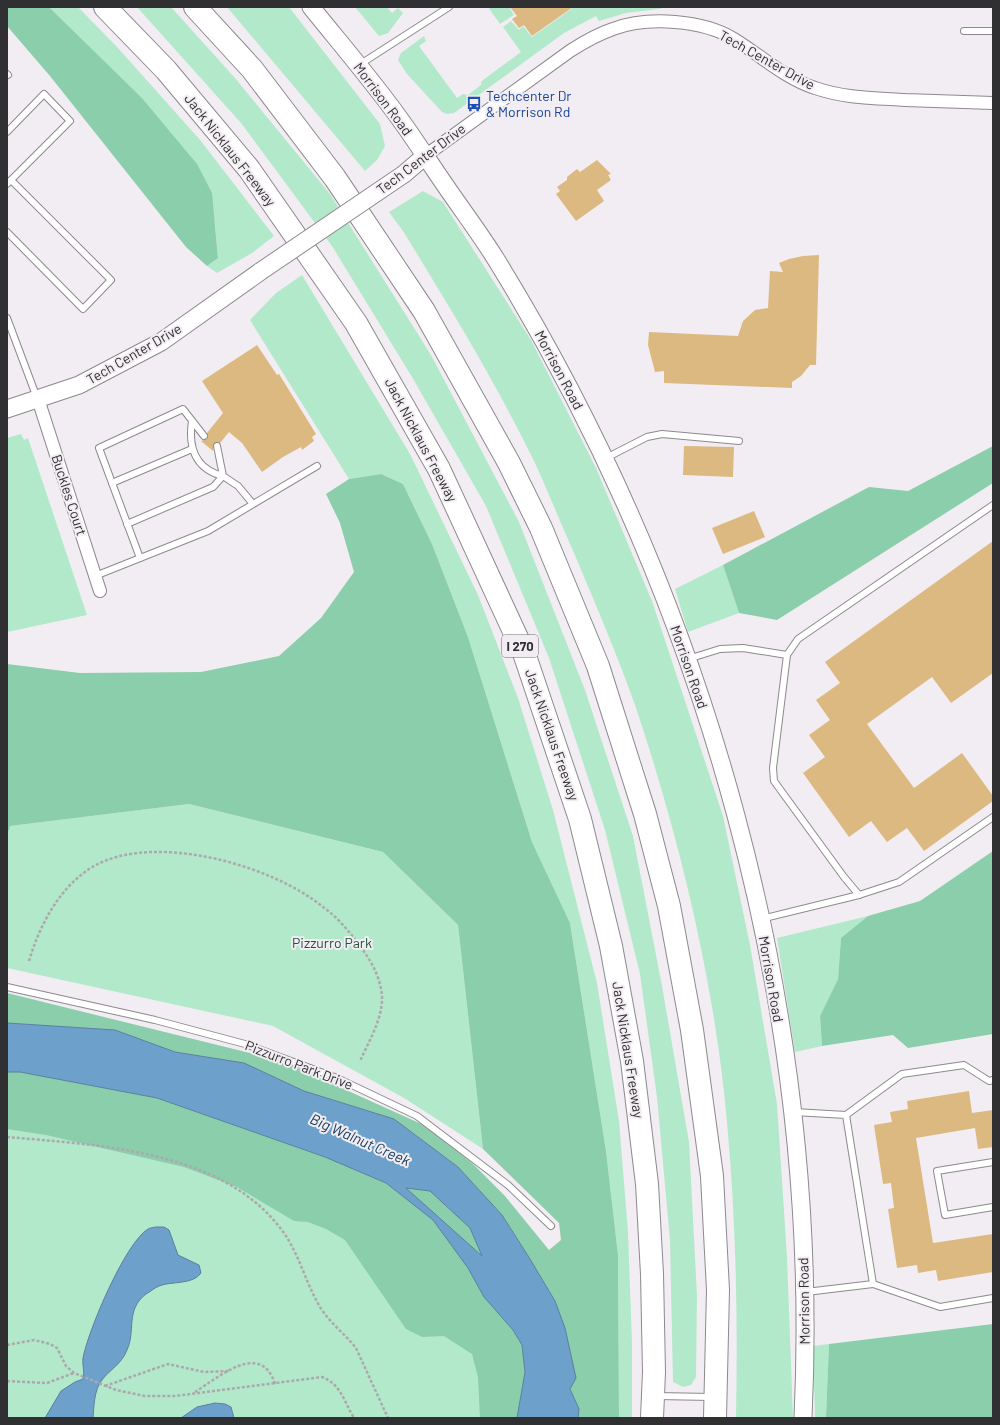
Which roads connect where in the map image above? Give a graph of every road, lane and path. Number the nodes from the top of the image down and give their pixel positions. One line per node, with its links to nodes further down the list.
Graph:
1 (105, 7): 56 (highway, Jack Nicklaus Freeway / I 270)
2 (195, 7): 57 (highway)
3 (311, 7): 7 (street, Morrison Road)
4 (449, 7): 7 (lane)
5 (964, 31): 6 (lane)
6 (993, 32)
7 (358, 66): 10 (street, Morrison Road)
8 (993, 103): 10 (street, Tech Center Drive)
9 (7, 132): 11 (lane)
10 (425, 156): 14 (street, Tech Center Drive, bridge); 21 (street, Morrison Road)
11 (9, 182): 12 (lane)
12 (7, 232)
13 (7, 318): 14 (lane)
14 (38, 399): 15 (street, Tech Center Drive); 29 (street, Buckles Court)
15 (7, 409)
16 (192, 421): 17 (lane); 20 (lane); 24 (lane)
17 (204, 436)
18 (739, 442): 21 (lane)
19 (218, 446): 23 (lane)
20 (192, 449): 23 (lane); 24 (lane)
21 (604, 459): 32 (street, Morrison Road)
22 (317, 466): 25 (lane)
23 (224, 476): 25 (lane); 27 (lane)
24 (112, 483): 27 (lane)
25 (253, 504): 28 (lane)
26 (993, 505): 31 (lane)
27 (127, 524): 28 (lane)
28 (140, 558): 29 (lane)
29 (95, 576): 30 (street, Buckles Court)
30 (100, 591)
31 (787, 655): 32 (lane); 34 (lane)
32 (686, 659): 35 (street, Morrison Road)
33 (993, 817): 34 (lane)
34 (859, 895): 35 (lane)
35 (760, 919): 40 (street, Morrison Road)
36 (29, 961): 38 (path)
37 (7, 987): 45 (lane, Pizzurro Park Drive)
38 (360, 1061)
39 (993, 1080): 41 (lane)
40 (791, 1112): 41 (lane); 47 (street, Morrison Road)
41 (846, 1115): 46 (lane)
42 (7, 1137): 59 (path)
43 (993, 1162): 44 (lane)
44 (993, 1207)
45 (551, 1226)
46 (873, 1284): 47 (lane); 48 (lane)
47 (804, 1293): 61 (street, Morrison Road)
48 (993, 1298)
49 (7, 1345): 51 (path)
50 (229, 1371): 53 (path); 54 (path); 55 (path)
51 (74, 1373): 52 (path); 54 (path)
52 (7, 1381)
53 (275, 1384): 55 (path); 58 (path)
54 (104, 1386): 55 (path)
55 (193, 1393)
56 (653, 1396): 57 (lane); 60 (highway, Jack Nicklaus Freeway / I 270)
57 (715, 1407)
58 (354, 1418)
59 (388, 1418)
60 (652, 1418)
61 (803, 1418)

